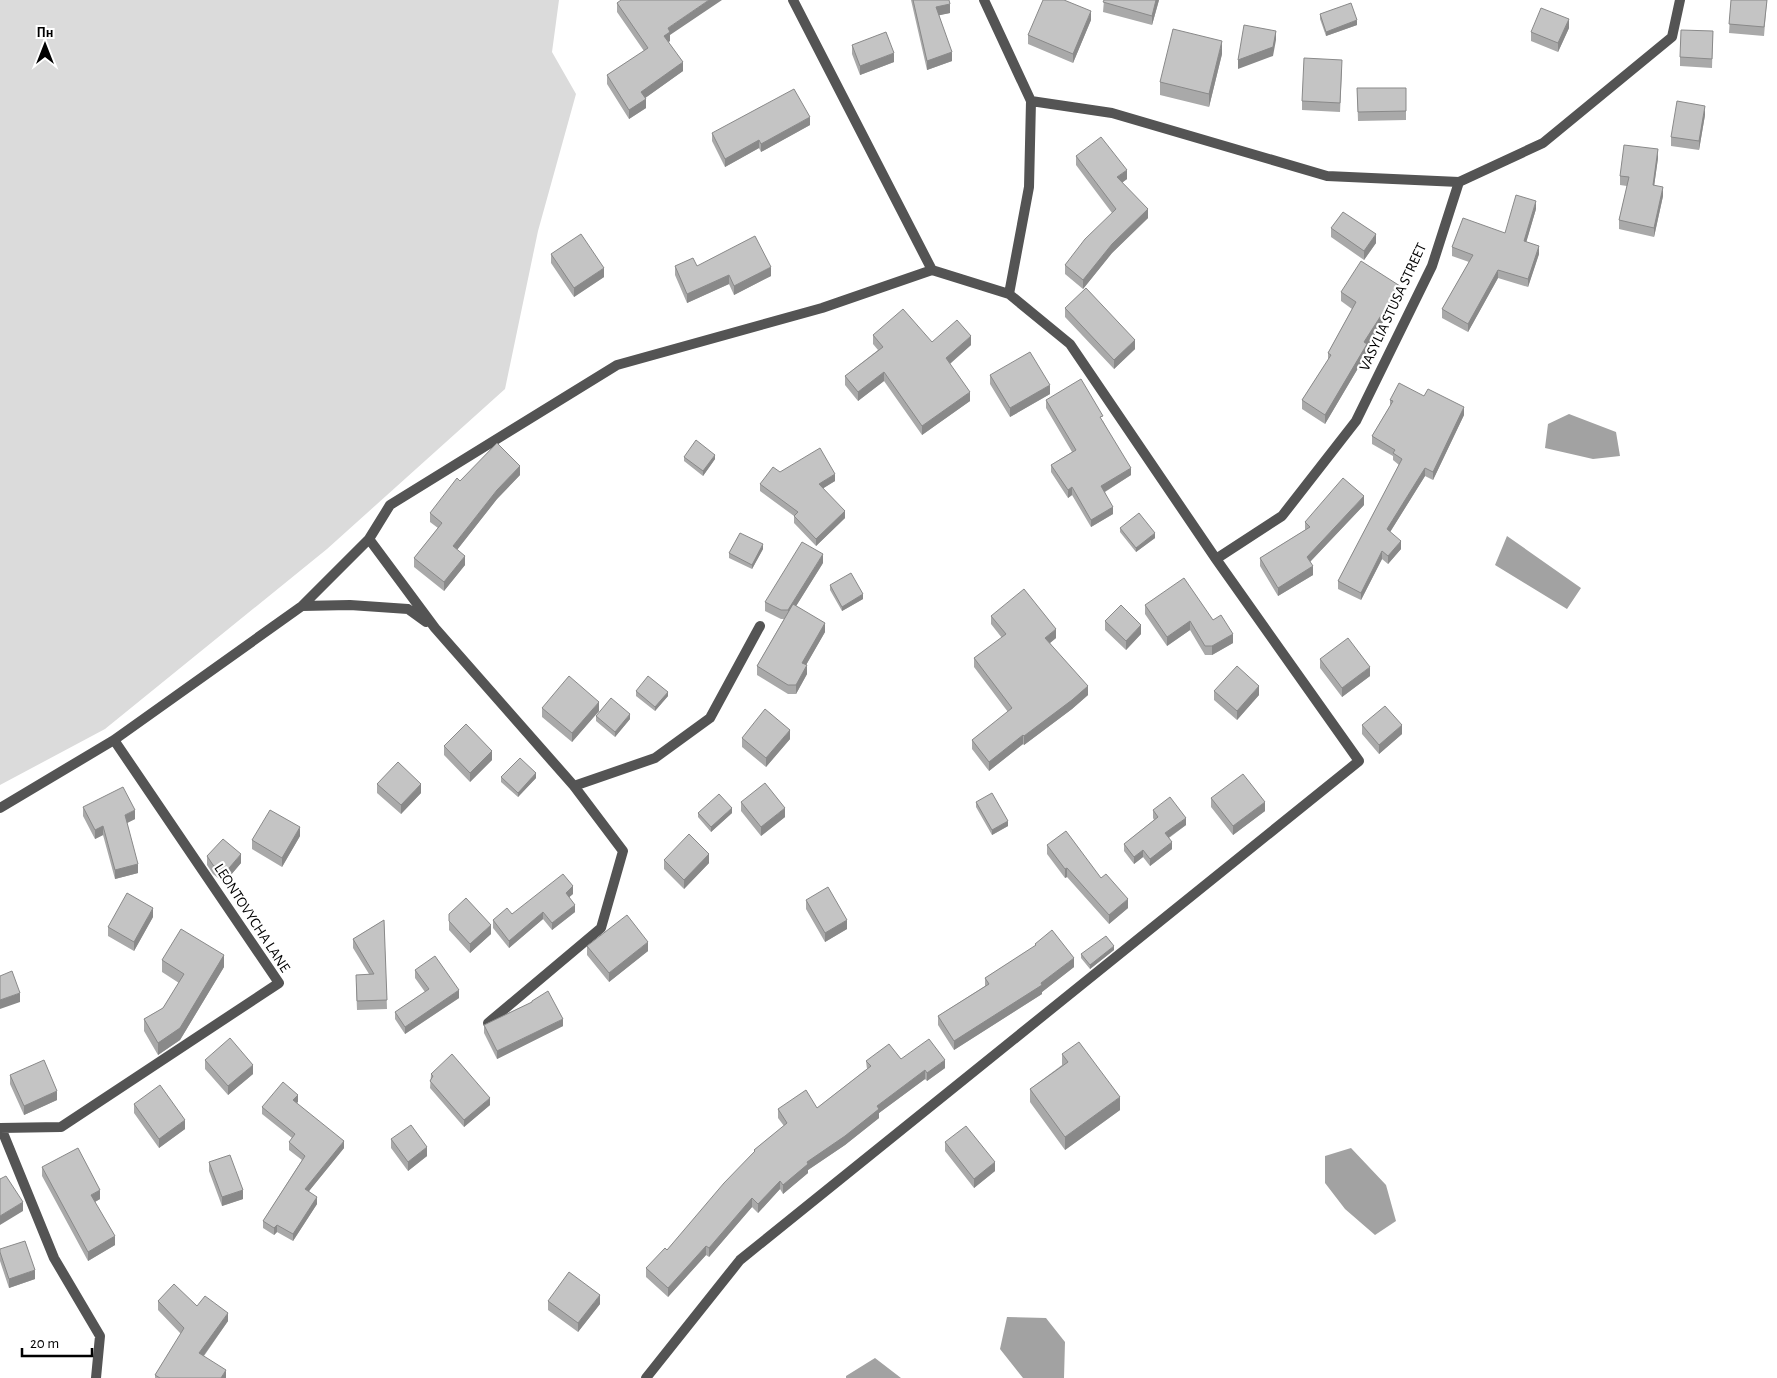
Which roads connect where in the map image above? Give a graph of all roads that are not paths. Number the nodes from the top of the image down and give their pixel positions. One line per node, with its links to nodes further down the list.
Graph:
1 (793, 0): 6 (street)
2 (984, 0): 4 (street)
3 (1680, 0): 5 (street)
4 (1030, 101): 5 (street); 7 (street)
5 (1459, 182): 9 (street, VASYLIA STUSA STREET)
6 (932, 270): 7 (street); 8 (street)
7 (1009, 294): 9 (street)
8 (369, 539): 10 (street); 12 (street)
9 (1216, 559): 19 (street)
10 (302, 606): 12 (street); 13 (street)
11 (760, 626): 14 (street)
12 (435, 628): 14 (street)
13 (114, 740): 15 (street); 17 (street, LEONTOVYCHA LANE)
14 (574, 786): 16 (street)
15 (0, 808)
16 (488, 1023)
17 (0, 1128): 18 (street, LEONTOVYCHA LANE)
18 (96, 1378)
19 (646, 1378)

